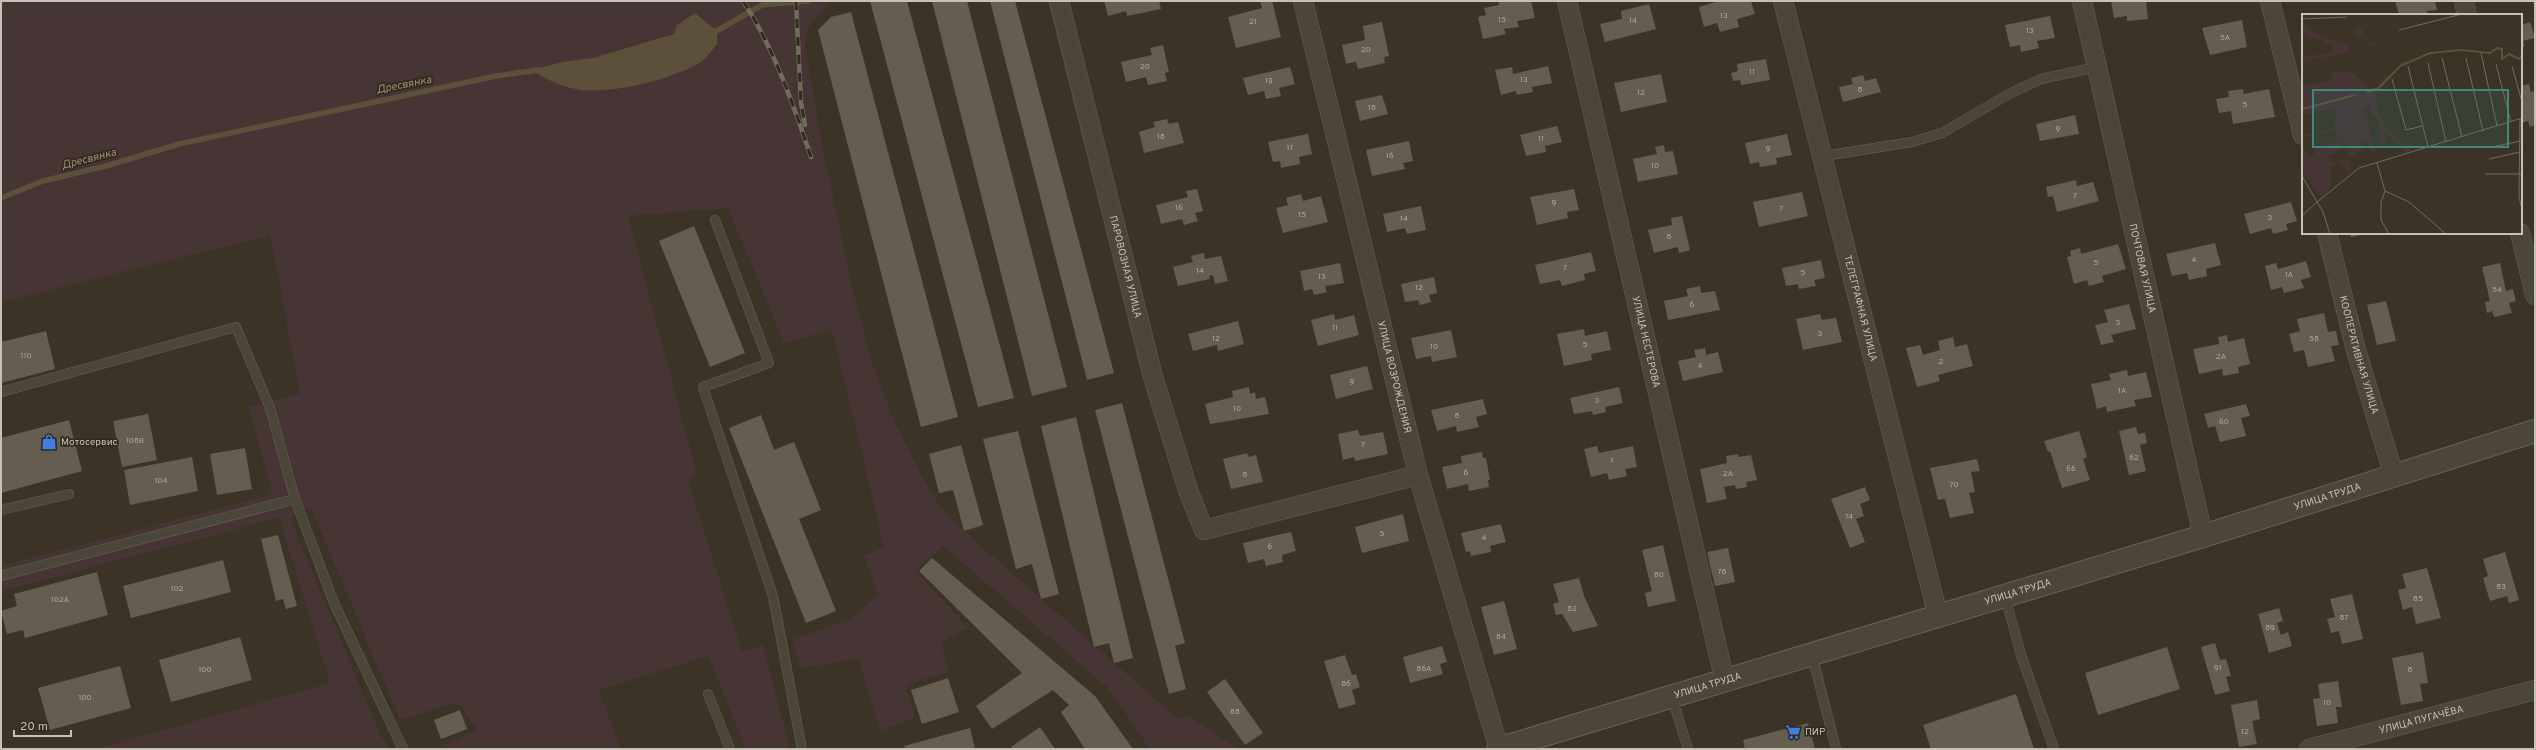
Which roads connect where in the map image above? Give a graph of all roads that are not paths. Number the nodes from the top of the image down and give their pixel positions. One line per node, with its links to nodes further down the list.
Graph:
1 (1058, 1): 18 (street, ПАРОВОЗНАЯ УЛИЦА)
2 (1303, 1): 18 (street, УЛИЦА ВОЗРОЖДЕНИЯ)
3 (1568, 1): 28 (street, УЛИЦА НЕСТЕРОВА)
4 (1783, 1): 11 (street, ТЕЛЕГРАФНАЯ УЛИЦА)
5 (2082, 1): 9 (street, ПОЧТОВАЯ УЛИЦА)
6 (2270, 1): 10 (street)
7 (2464, 1): 8 (street)
8 (2467, 14)
9 (2097, 67): 11 (lane); 23 (street, ПОЧТОВАЯ УЛИЦА)
10 (2302, 131)
11 (1824, 156): 26 (street, ТЕЛЕГРАФНАЯ УЛИЦА)
12 (715, 220): 34 (lane)
13 (2327, 234): 19 (street, КООПЕРАТИВНАЯ УЛИЦА)
14 (2520, 234): 15 (street)
15 (2535, 295)
16 (1, 392): 21 (lane)
17 (2535, 431): 19 (street, УЛИЦА ТРУДА)
18 (1418, 475): 35 (street, УЛИЦА ВОЗРОЖДЕНИЯ)
19 (2394, 476): 23 (street, УЛИЦА ТРУДА)
20 (69, 494): 22 (lane)
21 (295, 498): 24 (lane); 32 (lane)
22 (1, 510)
23 (2203, 536): 25 (street, УЛИЦА ТРУДА)
24 (1, 576)
25 (2005, 596): 26 (street, УЛИЦА ТРУДА); 38 (lane)
26 (1938, 616): 27 (street, УЛИЦА ТРУДА)
27 (1812, 655): 28 (street, УЛИЦА ТРУДА); 37 (lane)
28 (1725, 682): 31 (street, УЛИЦА ТРУДА)
29 (2535, 690): 39 (street, УЛИЦА ПУГАЧЁВА)
30 (708, 694): 33 (lane)
31 (1672, 698): 35 (street, УЛИЦА ТРУДА); 36 (lane)
32 (403, 749)
33 (730, 749)
34 (802, 749)
35 (1499, 749)
36 (1688, 749)
37 (1836, 749)
38 (2054, 749)
39 (2308, 749)

